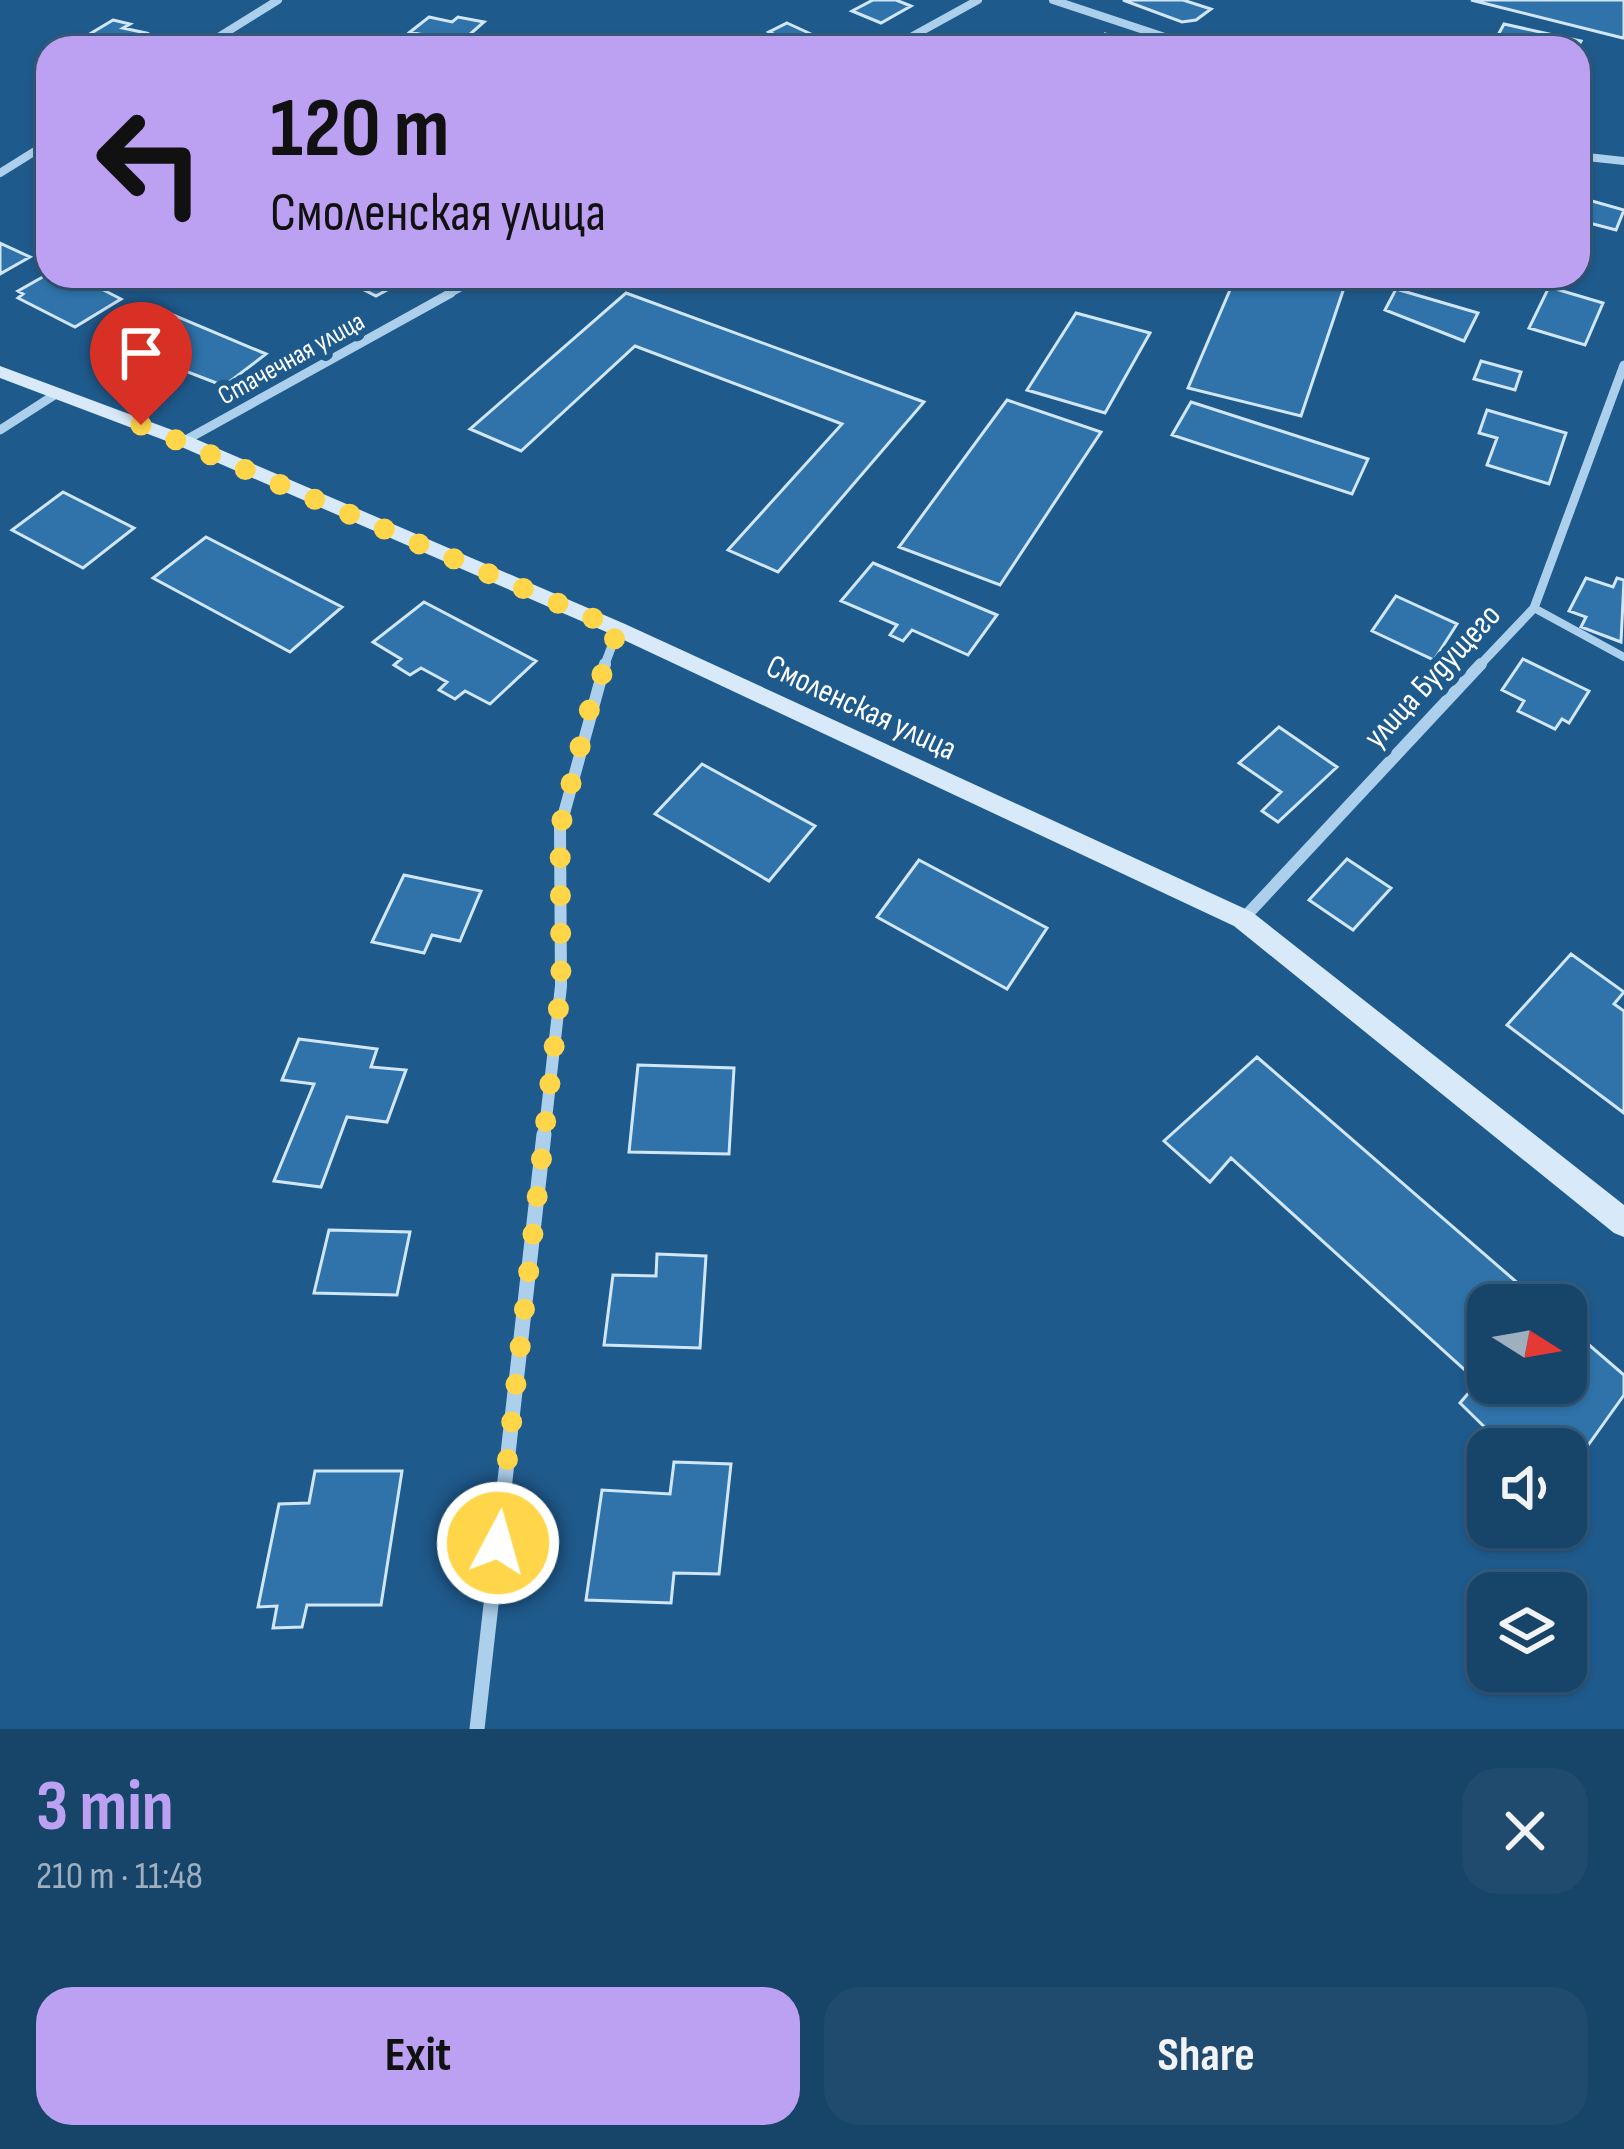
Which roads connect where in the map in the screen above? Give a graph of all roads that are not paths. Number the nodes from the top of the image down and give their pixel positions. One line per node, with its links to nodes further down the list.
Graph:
1 (278, 0): 4 (street)
2 (978, 0): 5 (street)
3 (1053, 0): 6 (street)
4 (220, 36)
5 (913, 36)
6 (1162, 36)
7 (36, 150): 10 (street)
8 (1590, 157): 9 (street)
9 (1624, 161)
10 (0, 173)
11 (459, 288): 16 (street, Стачечная улица)
12 (1624, 365): 17 (street, улица Будущего)
13 (0, 372): 14 (main road, Смоленская улица)
14 (56, 394): 15 (street); 16 (main road, Смоленская улица)
15 (0, 430)
16 (184, 441): 18 (main road, Смоленская улица)
17 (1534, 608): 19 (lane); 20 (street, улица Будущего)
18 (618, 629): 20 (main road, Смоленская улица); 22 (street)
19 (1624, 657)
20 (1243, 919): 21 (main road, Смоленская улица)
21 (1624, 1223)
22 (477, 1729)

